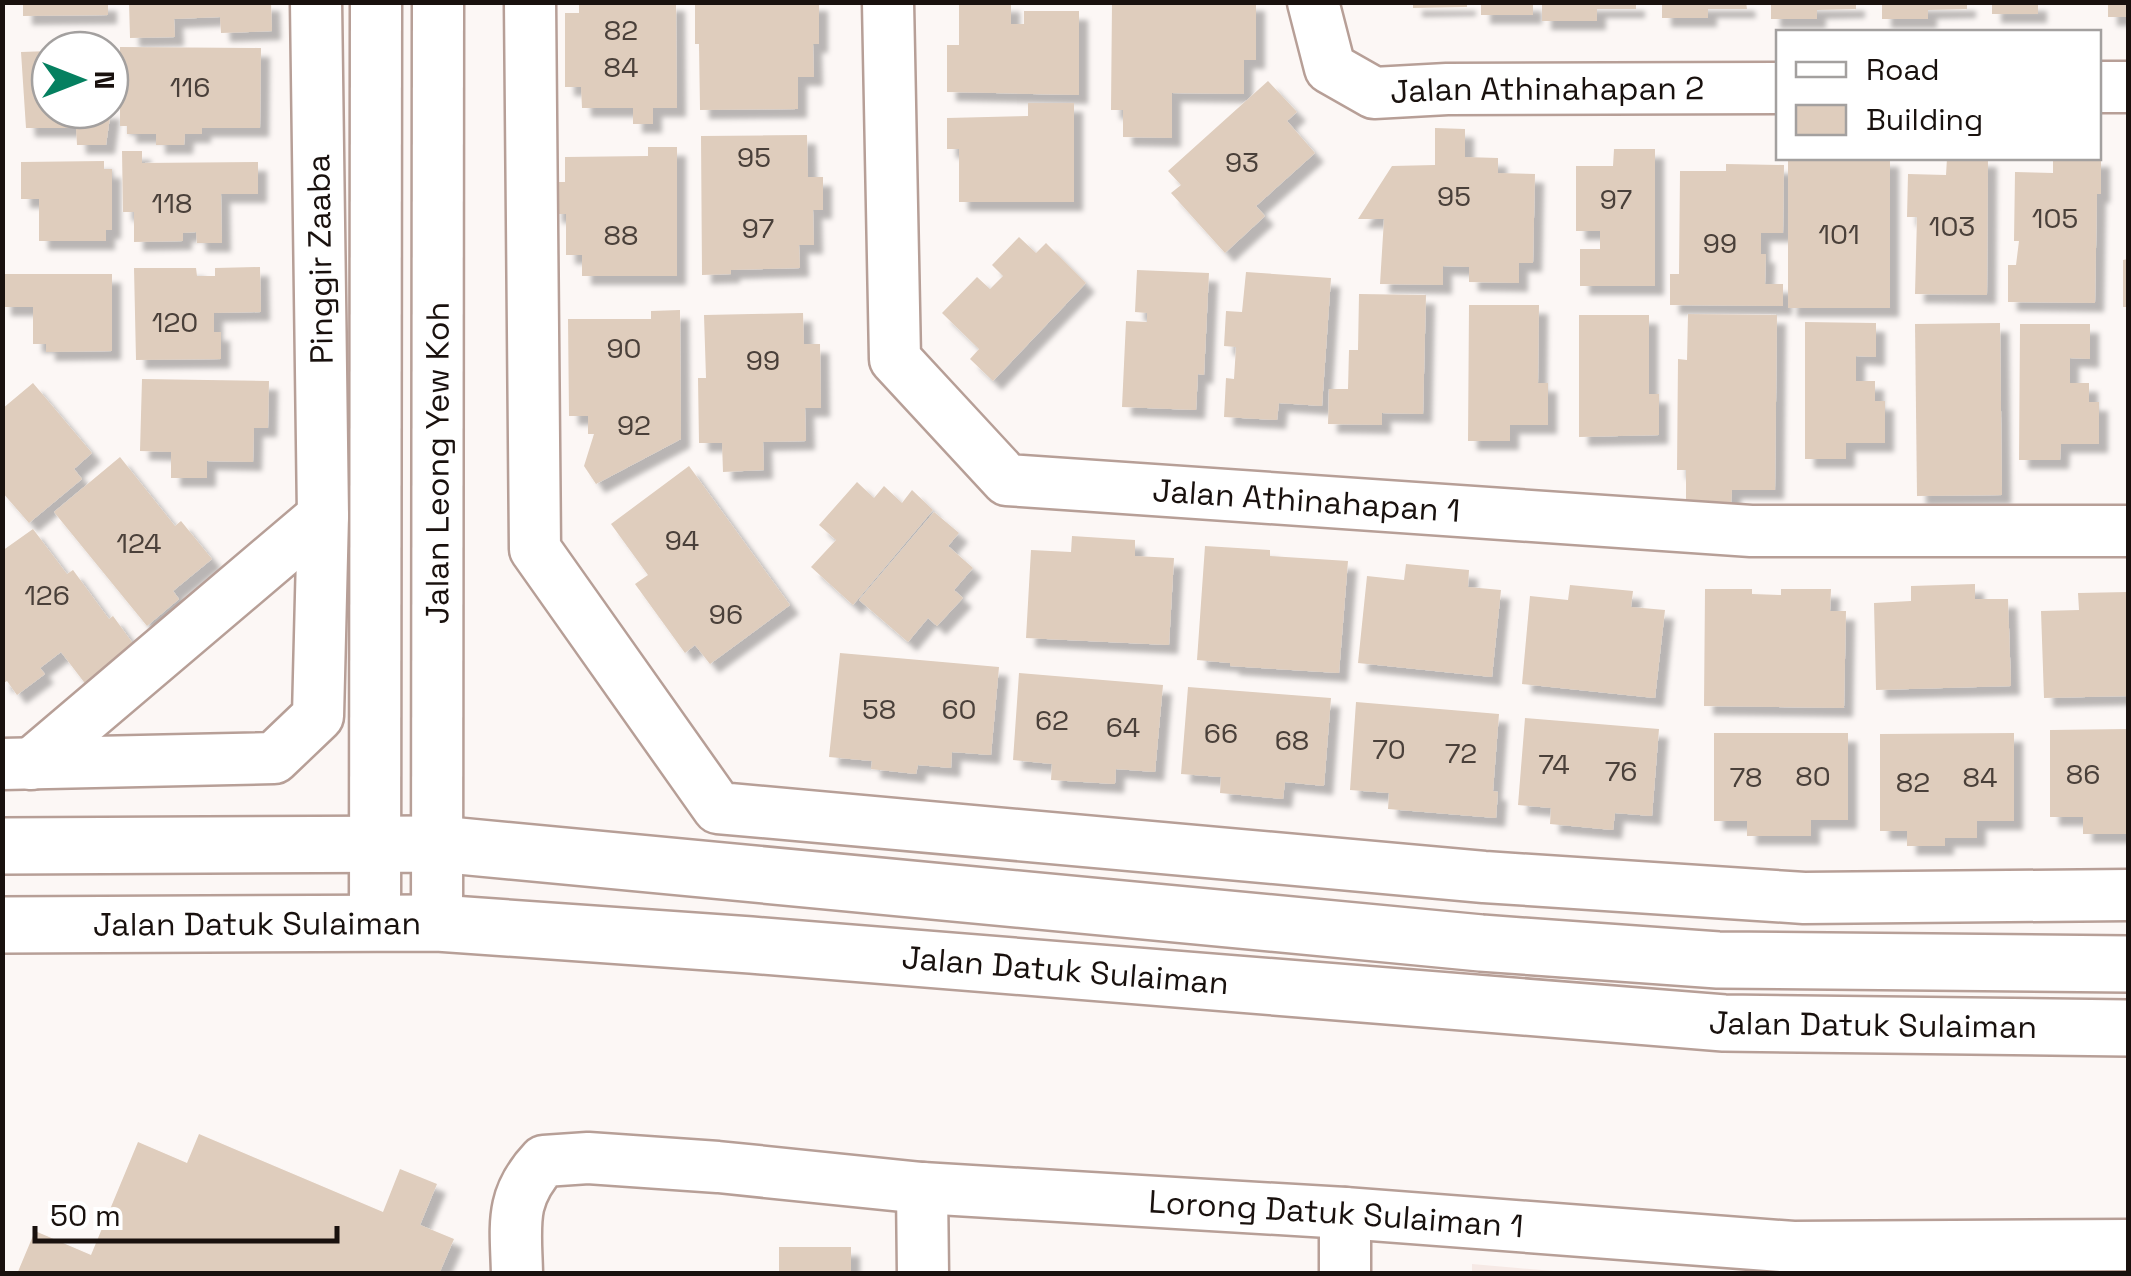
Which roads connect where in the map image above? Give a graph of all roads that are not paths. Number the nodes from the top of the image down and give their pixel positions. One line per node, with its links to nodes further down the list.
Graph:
1 (316, 2): 10 (street, Pinggir Zaaba)
2 (376, 2): 13 (street, Jalan Leong Yew Koh)
3 (438, 2): 14 (street, Jalan Leong Yew Koh)
4 (530, 2): 16 (street)
5 (888, 2): 11 (street, Jalan Athinahapan 1)
6 (1314, 2): 9 (street, Jalan Athinahapan 2)
7 (2101, 87): 8 (street)
8 (2128, 87)
9 (1776, 88)
10 (322, 516): 12 (street, Pinggir Zaaba); 12 (street, Pinggir Zaaba)
11 (2128, 531)
12 (17, 764)
13 (376, 842): 14 (main road, Jalan Datuk Sulaiman); 15 (main road, Jalan Datuk Sulaiman); 18 (street, Jalan Leong Yew Koh)
14 (438, 844): 19 (street, Jalan Leong Yew Koh); 21 (main road, Jalan Datuk Sulaiman)
15 (2, 846)
16 (1484, 877): 17 (street); 21 (street)
17 (2128, 895)
18 (376, 921): 19 (main road, Jalan Datuk Sulaiman); 20 (main road, Jalan Datuk Sulaiman)
19 (437, 923): 23 (main road, Jalan Datuk Sulaiman)
20 (2, 925)
21 (1481, 943): 22 (main road, Jalan Datuk Sulaiman)
22 (2128, 964)
23 (2128, 1028)
24 (922, 1188): 25 (street, Lorong Datuk Sulaiman 1); 27 (street, Lorong Datuk Sulaiman 1); 28 (street)
25 (1345, 1213): 26 (street, Lorong Datuk Sulaiman 1); 29 (street)
26 (2128, 1245)
27 (518, 1274)
28 (922, 1274)
29 (1344, 1274)

